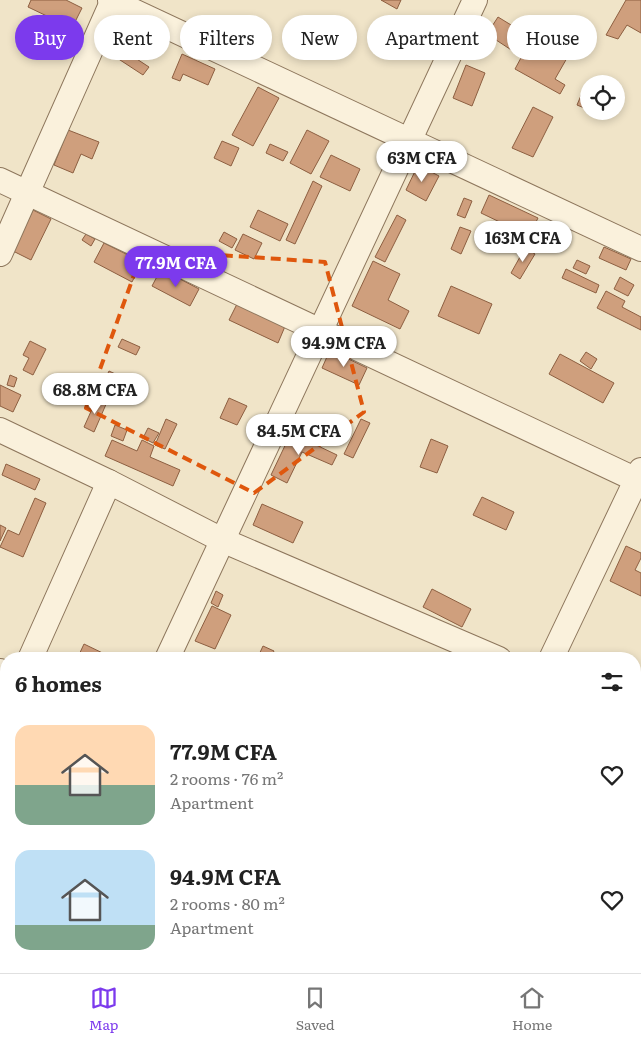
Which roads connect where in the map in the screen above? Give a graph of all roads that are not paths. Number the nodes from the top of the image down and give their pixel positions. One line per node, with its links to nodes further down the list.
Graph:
1 (112, 0): 3 (street); 5 (street)
2 (475, 0): 3 (street)
3 (409, 140): 6 (street); 8 (street)
4 (0, 180): 5 (street)
5 (27, 194): 7 (street); 8 (street)
6 (641, 249)
7 (0, 254)
8 (320, 331): 10 (street); 12 (street)
9 (0, 430): 11 (street)
10 (639, 478): 16 (street)
11 (109, 482): 12 (street); 13 (street)
12 (222, 540): 14 (street); 15 (street)
13 (33, 652)
14 (169, 652)
15 (483, 652)
16 (555, 652)

